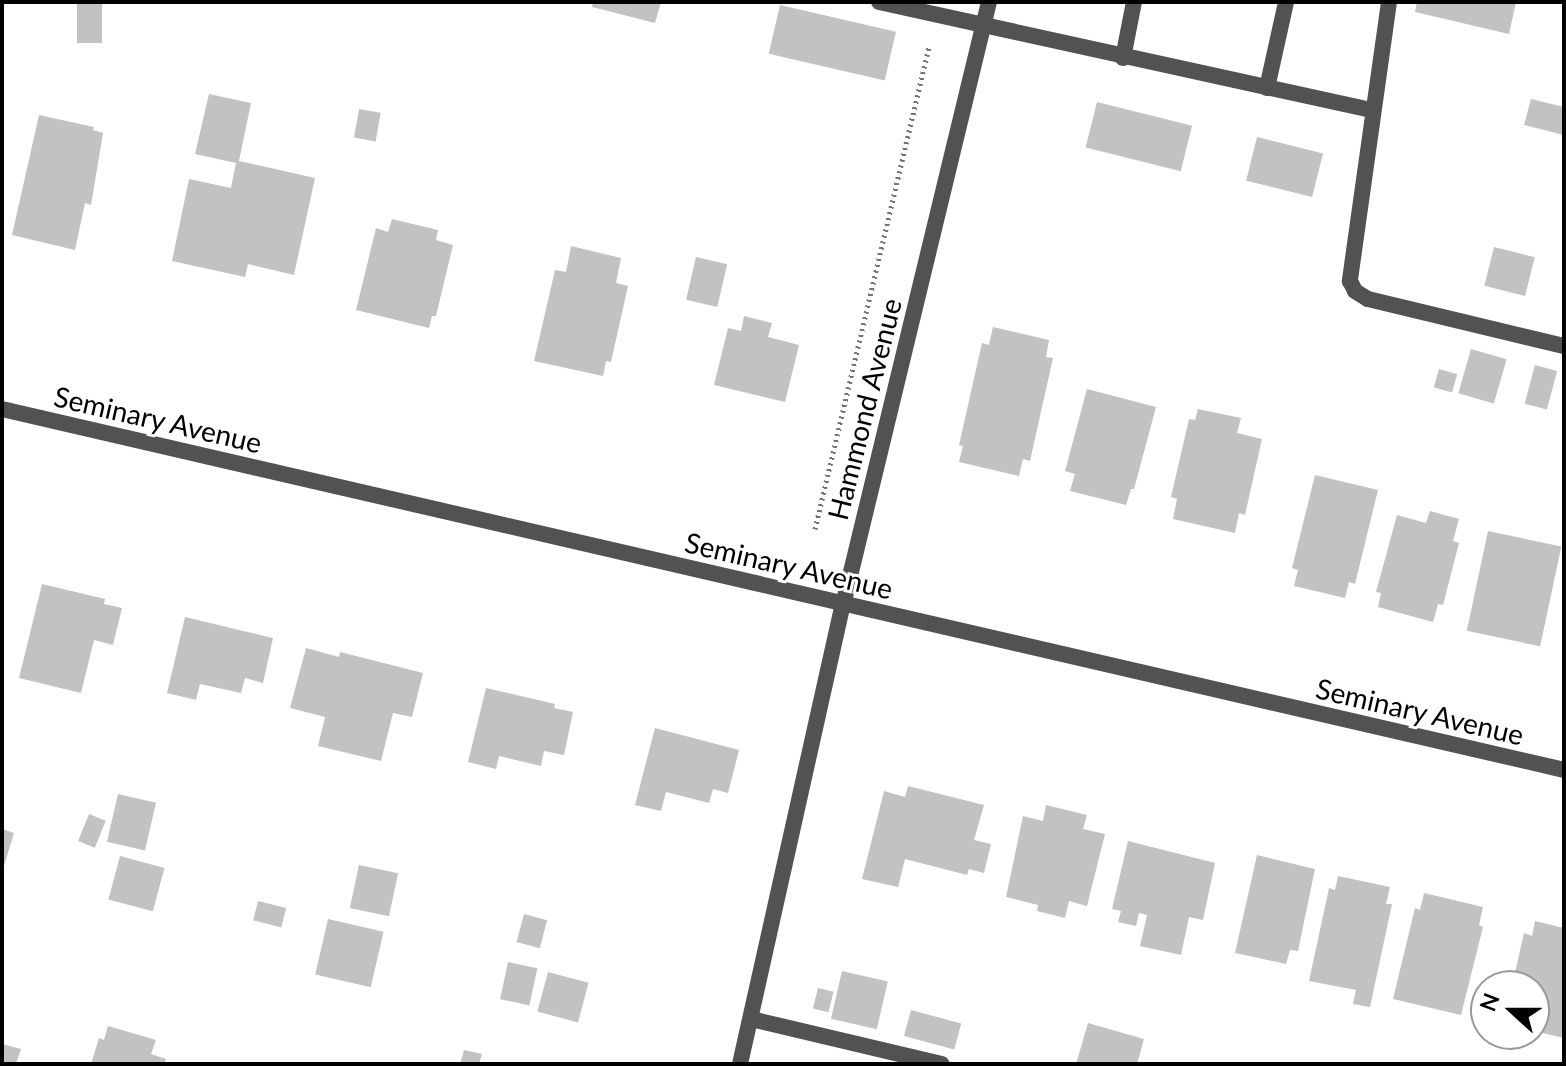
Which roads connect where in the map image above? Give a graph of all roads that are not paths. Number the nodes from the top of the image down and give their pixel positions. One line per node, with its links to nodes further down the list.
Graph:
1 (879, 2): 6 (street)
2 (989, 2): 6 (street, Hammond Avenue)
3 (1134, 2): 7 (street)
4 (1286, 2): 8 (street)
5 (1389, 2): 9 (street)
6 (983, 28): 7 (street); 12 (street, Hammond Avenue)
7 (1123, 58): 8 (street)
8 (1267, 88): 9 (street)
9 (1371, 110): 10 (street)
10 (1564, 346)
11 (2, 409): 12 (street, Seminary Avenue)
12 (843, 605): 13 (street, Seminary Avenue); 14 (street, Hammond Avenue)
13 (1564, 770)
14 (751, 1019): 15 (street, Hammond Avenue); 16 (street)
15 (740, 1064)
16 (942, 1064)

